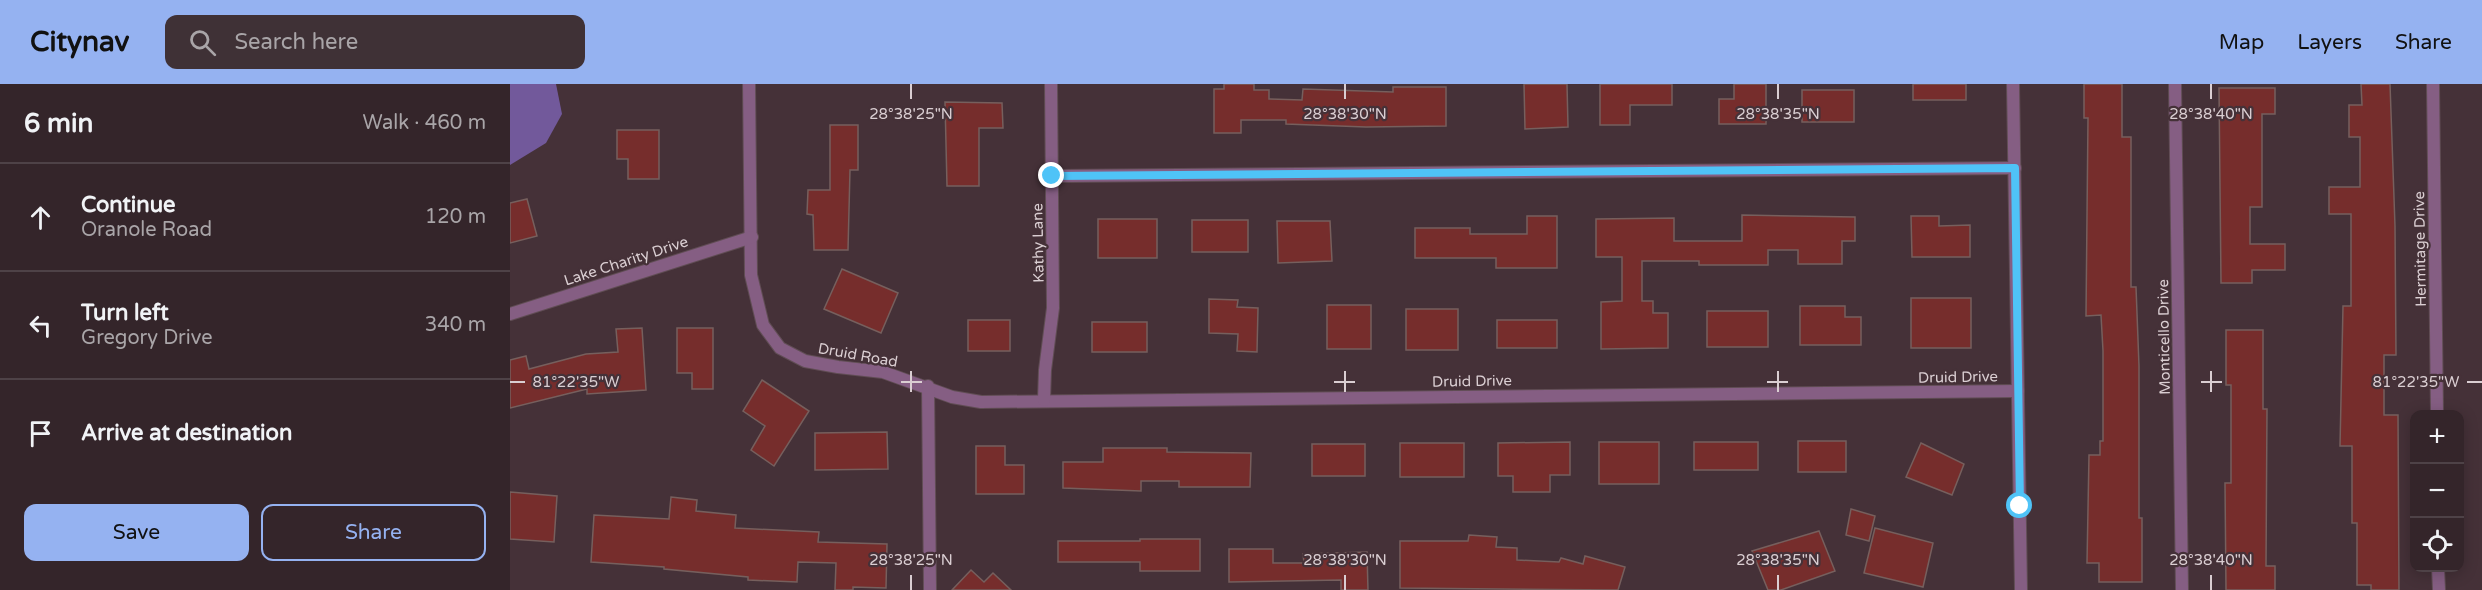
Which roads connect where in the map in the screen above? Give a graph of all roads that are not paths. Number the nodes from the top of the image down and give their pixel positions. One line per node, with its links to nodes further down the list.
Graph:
1 (749, 84): 8 (street, Druid Road)
2 (1051, 84): 7 (street, Kathy Lane)
3 (2013, 84): 6 (street)
4 (2175, 84): 17 (street, Monticello Drive)
5 (2433, 84): 13 (street, Hermitage Drive)
6 (2015, 168): 7 (street); 11 (street)
7 (1052, 176): 12 (street, Kathy Lane)
8 (752, 237): 9 (street, Lake Charity Drive); 10 (street, Druid Road)
9 (510, 314)
10 (928, 386): 12 (street, Druid Drive); 15 (street)
11 (2018, 391): 12 (street, Druid Drive); 16 (street)
12 (1044, 400)
13 (2437, 410)
14 (2438, 572): 18 (street)
15 (930, 590)
16 (2021, 590)
17 (2182, 590)
18 (2439, 590)

